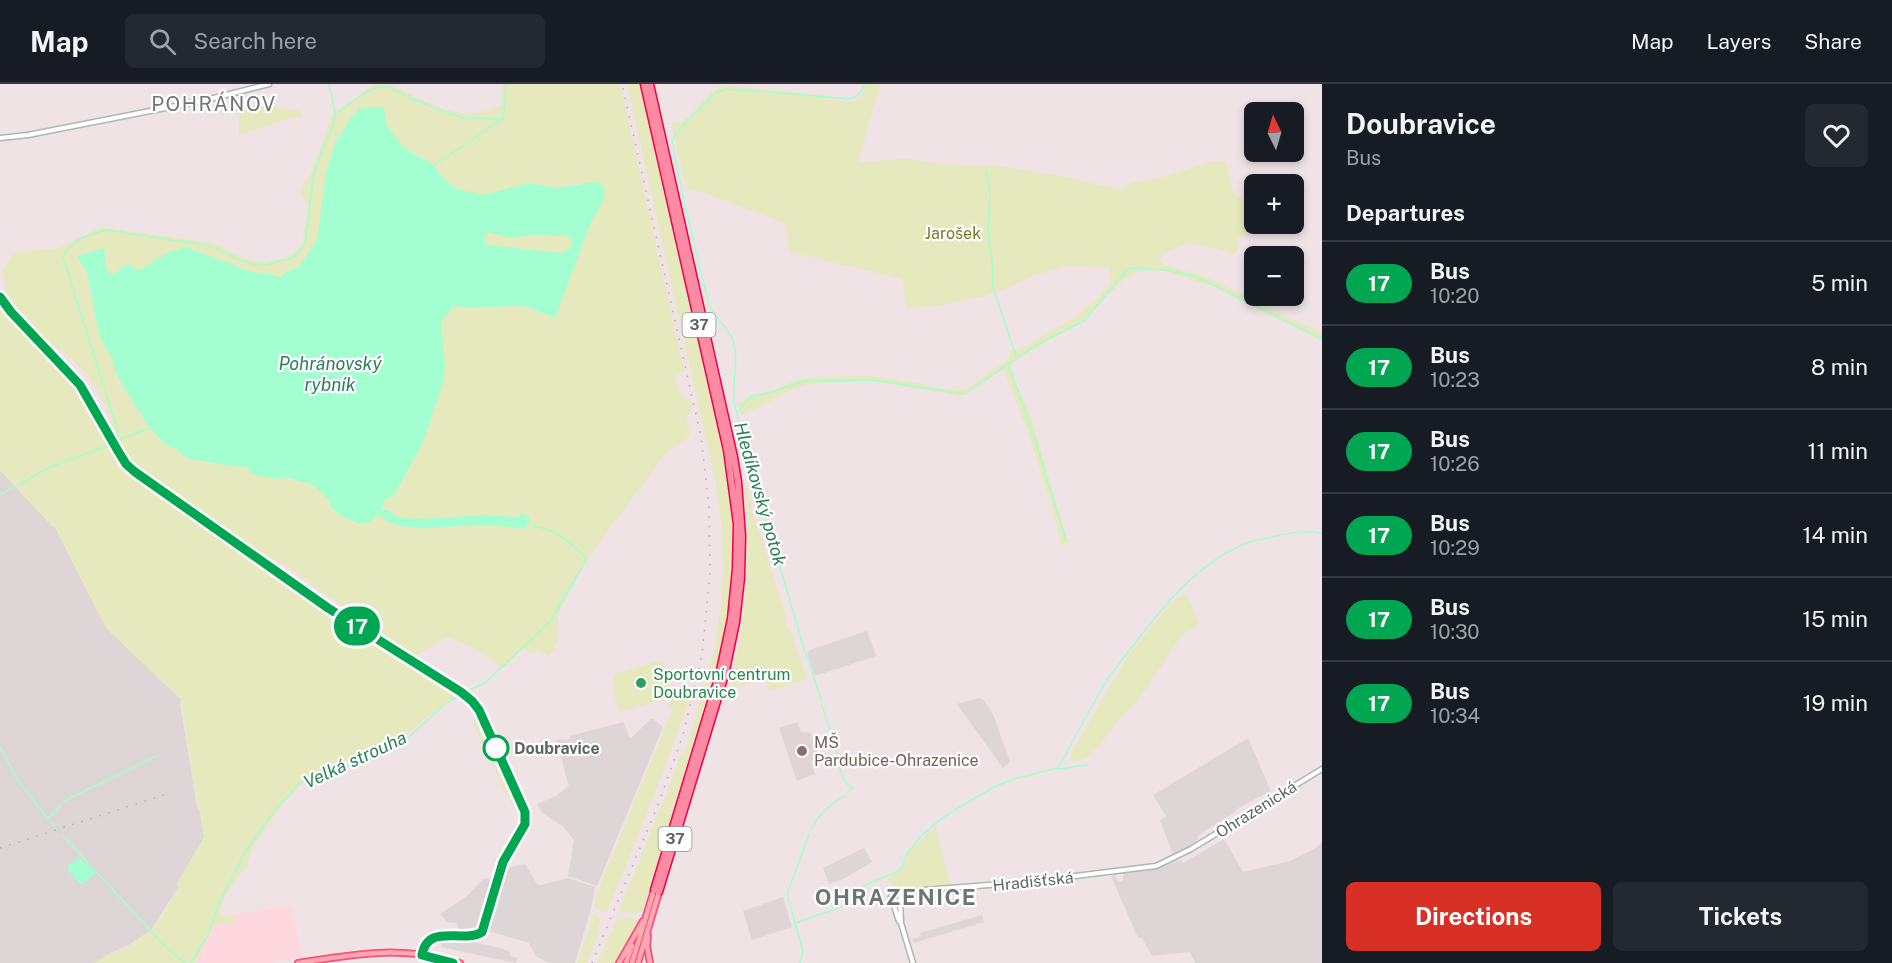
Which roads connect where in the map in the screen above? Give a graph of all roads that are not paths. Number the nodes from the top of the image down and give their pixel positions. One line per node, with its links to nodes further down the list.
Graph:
1 (269, 84): 4 (street)
2 (644, 84): 8 (highway, 37)
3 (650, 84): 8 (highway, 37)
4 (0, 138)
5 (0, 297): 16 (street)
6 (1322, 769): 7 (street, Ohrazenická)
7 (1106, 873): 9 (street, Hradišťská)
8 (657, 891): 13 (main road, 37)
9 (925, 891): 10 (street, Hradišťská); 11 (street, Hradišťská)
10 (898, 892): 11 (street); 12 (street)
11 (900, 900): 12 (street); 14 (street)
12 (892, 901): 14 (street)
13 (650, 913): 15 (main road); 23 (main road, 37); 24 (main road, 37); 25 (main road)
14 (903, 931): 26 (street)
15 (635, 934): 21 (main road); 22 (main road)
16 (422, 955): 17 (main road); 18 (main road)
17 (439, 958): 19 (main road); 20 (main road)
18 (298, 963)
19 (453, 963)
20 (460, 963)
21 (619, 963)
22 (626, 963)
23 (632, 963)
24 (638, 963)
25 (650, 963)
26 (913, 963)

